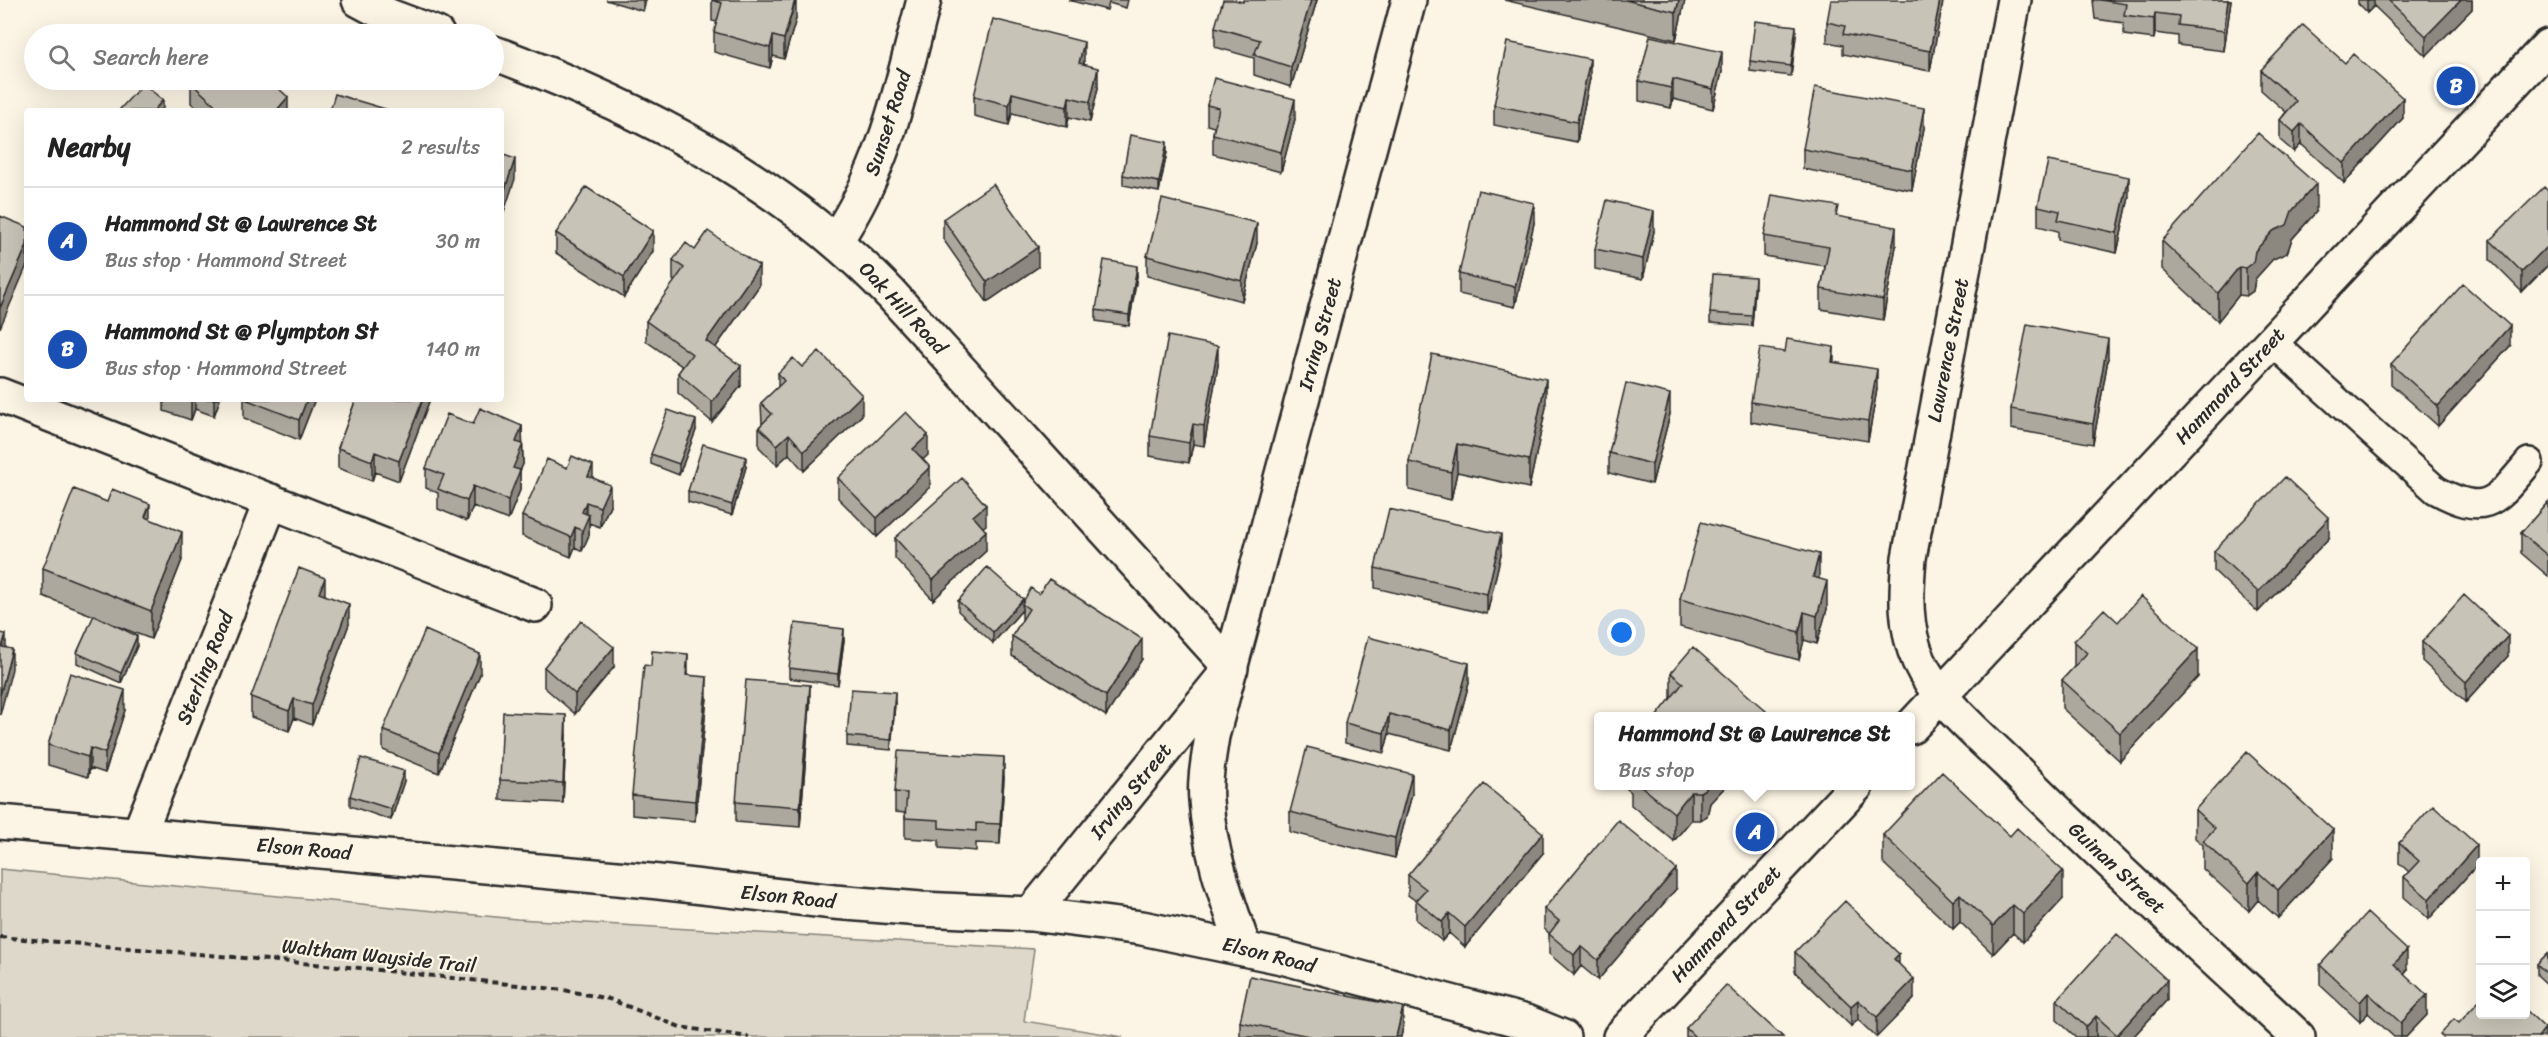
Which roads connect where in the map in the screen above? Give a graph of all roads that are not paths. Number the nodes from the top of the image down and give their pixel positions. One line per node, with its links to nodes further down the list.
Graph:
1 (359, 0): 5 (street)
2 (924, 0): 8 (street, Sunset Road)
3 (1409, 0): 14 (street, Irving Street)
4 (2014, 0): 15 (street, Lawrence Street)
5 (410, 24)
6 (2548, 46): 9 (street, Hammond Street)
7 (504, 57): 8 (street, Oak Hill Road)
8 (836, 240): 14 (street, Oak Hill Road)
9 (2271, 341): 11 (lane); 15 (street, Hammond Street)
10 (0, 395): 12 (street)
11 (2529, 462)
12 (271, 501): 13 (street); 19 (street, Sterling Road)
13 (535, 605)
14 (1231, 668): 20 (street, Irving Street); 21 (street, Irving Street)
15 (1941, 695): 16 (street, Hammond Street); 24 (street, Guinan Street)
16 (1915, 722)
17 (1852, 790): 23 (street, Hammond Street)
18 (0, 822): 19 (street, Elson Road)
19 (139, 834): 20 (street, Elson Road)
20 (1031, 914): 21 (street, Elson Road)
21 (1244, 948): 22 (street, Elson Road)
22 (1563, 1037)
23 (1621, 1037)
24 (2298, 1037)

